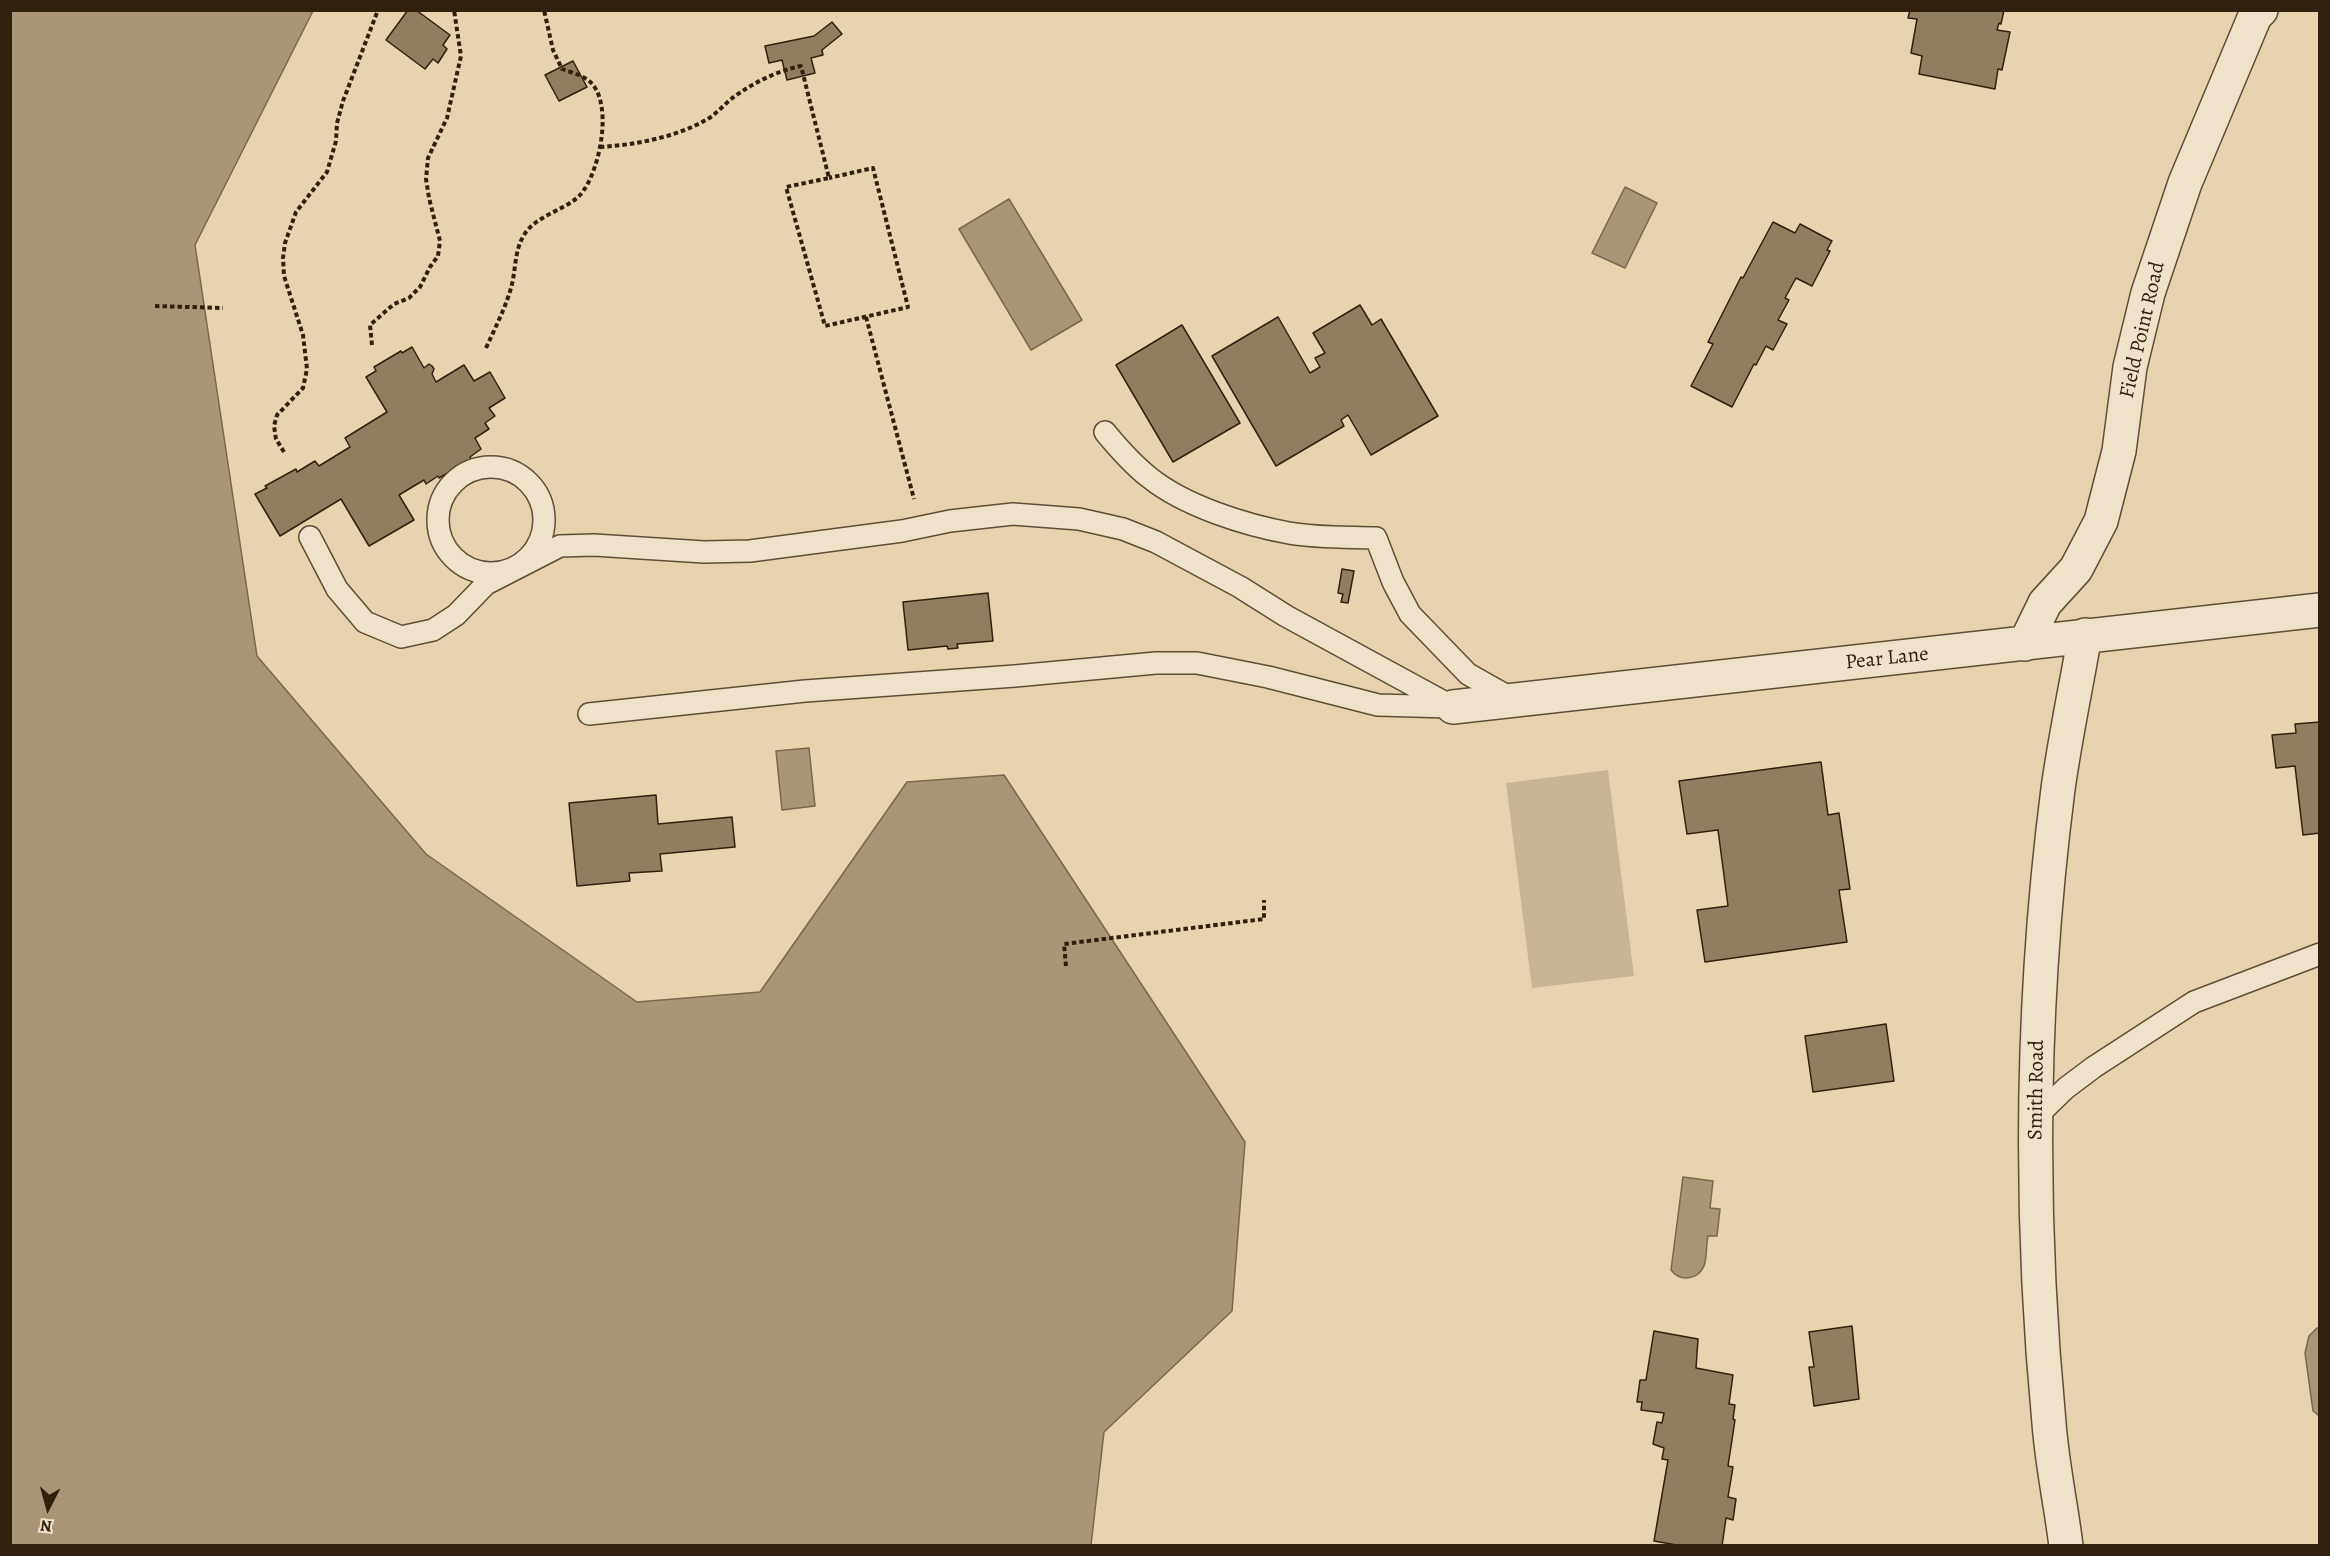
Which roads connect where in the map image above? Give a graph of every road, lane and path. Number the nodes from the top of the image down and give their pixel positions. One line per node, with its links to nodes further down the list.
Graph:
1 (378, 10): 13 (path)
2 (454, 10): 10 (path)
3 (544, 10): 5 (path)
4 (2257, 12): 19 (street, Field Point Road)
5 (600, 147): 6 (path); 11 (path)
6 (829, 178): 9 (path); 9 (path)
7 (155, 306): 8 (path)
8 (223, 308)
9 (866, 317): 14 (path)
10 (372, 345)
11 (486, 348)
12 (1105, 432): 20 (lane)
13 (284, 452)
14 (921, 526): 16 (lane); 21 (lane)
15 (310, 537): 16 (lane)
16 (512, 570): 16 (lane)
17 (2319, 610): 18 (street, Pear Lane)
18 (2085, 635): 19 (street, Pear Lane); 26 (street, Smith Road)
19 (2025, 644): 20 (street, Pear Lane)
20 (1514, 700): 21 (street, Pear Lane)
21 (1453, 707): 22 (lane)
22 (589, 714)
23 (1264, 900): 25 (path)
24 (2319, 954): 26 (lane)
25 (1066, 966)
26 (2035, 1119): 27 (street, Smith Road)
27 (2066, 1545)

